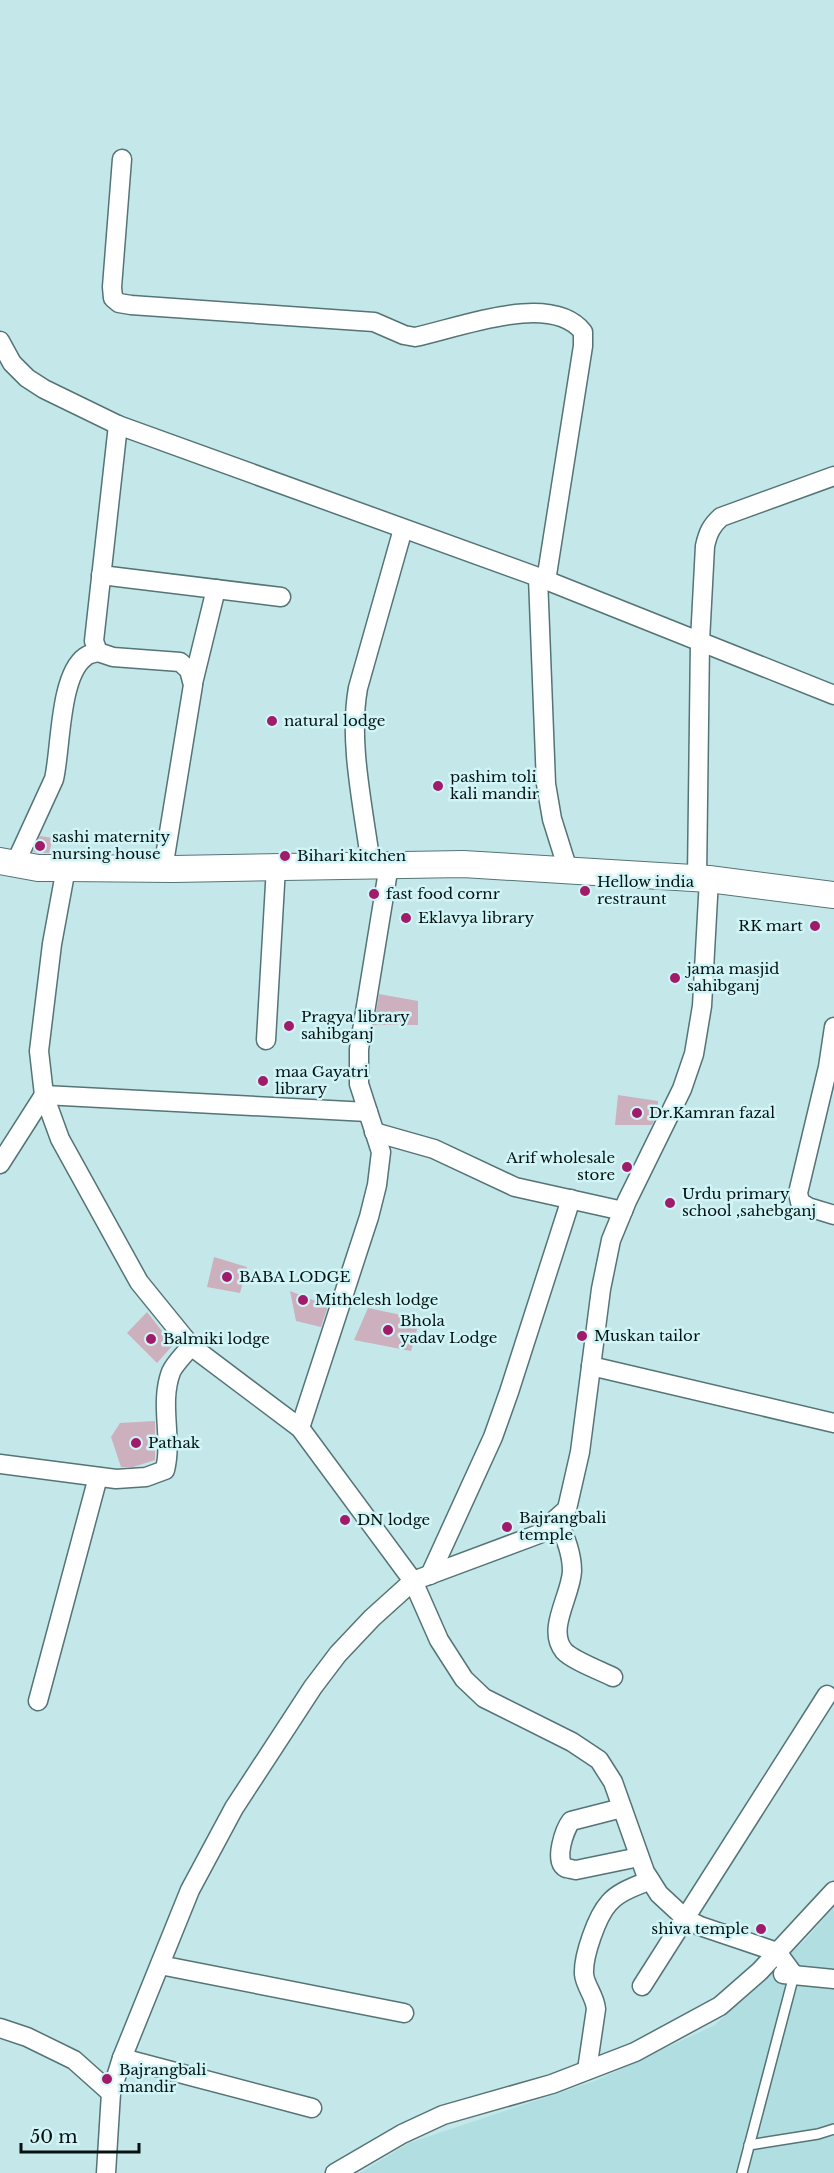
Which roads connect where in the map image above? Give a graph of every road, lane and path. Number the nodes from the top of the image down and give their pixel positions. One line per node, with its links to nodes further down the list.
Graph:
1 (122, 159): 8 (street)
2 (0, 341): 3 (street)
3 (9, 367): 4 (street)
4 (118, 425): 6 (street); 7 (street)
5 (834, 476): 11 (street)
6 (403, 529): 8 (street); 16 (street)
7 (101, 575): 9 (street); 12 (street)
8 (542, 579): 11 (street); 20 (street)
9 (216, 589): 10 (street); 13 (street)
10 (281, 597)
11 (700, 642): 14 (street); 21 (street)
12 (98, 652): 13 (street); 15 (street)
13 (193, 685): 19 (street)
14 (834, 694)
15 (8, 862): 18 (main road)
16 (380, 866): 17 (main road); 20 (main road); 26 (street)
17 (276, 867): 19 (main road); 24 (street)
18 (66, 868): 19 (main road); 25 (street)
19 (163, 869)
20 (568, 870): 21 (main road)
21 (703, 879): 22 (main road); 30 (street)
22 (834, 896)
23 (834, 1027): 31 (street)
24 (266, 1040)
25 (44, 1095): 26 (street); 28 (street); 32 (street)
26 (368, 1112): 27 (street)
27 (374, 1132): 29 (street); 35 (street)
28 (0, 1164)
29 (571, 1199): 30 (street); 39 (street)
30 (623, 1211): 33 (street)
31 (834, 1215)
32 (191, 1346): 35 (street); 37 (street)
33 (591, 1366): 34 (street); 38 (street)
34 (834, 1424)
35 (300, 1428): 39 (street)
36 (0, 1464): 37 (street)
37 (98, 1477): 42 (street)
38 (556, 1518): 39 (street); 40 (street)
39 (422, 1578): 43 (street); 49 (street)
40 (613, 1677)
41 (827, 1695): 47 (street)
42 (38, 1701)
43 (622, 1808): 44 (street); 44 (street)
44 (639, 1857): 45 (street)
45 (650, 1880): 47 (street); 56 (street)
46 (834, 1891): 48 (street)
47 (686, 1919): 48 (street); 52 (street)
48 (785, 1963): 50 (street); 50 (street); 51 (street); 60 (lane)
49 (160, 1965): 53 (street); 55 (street)
50 (760, 1971): 56 (street)
51 (834, 1979)
52 (642, 1986)
53 (404, 2013)
54 (0, 2028): 57 (street)
55 (122, 2058): 57 (street); 58 (street)
56 (587, 2070): 62 (street)
57 (111, 2093): 61 (street)
58 (312, 2108)
59 (834, 2129): 60 (lane)
60 (749, 2145): 63 (lane)
61 (106, 2173)
62 (335, 2173)
63 (742, 2173)

